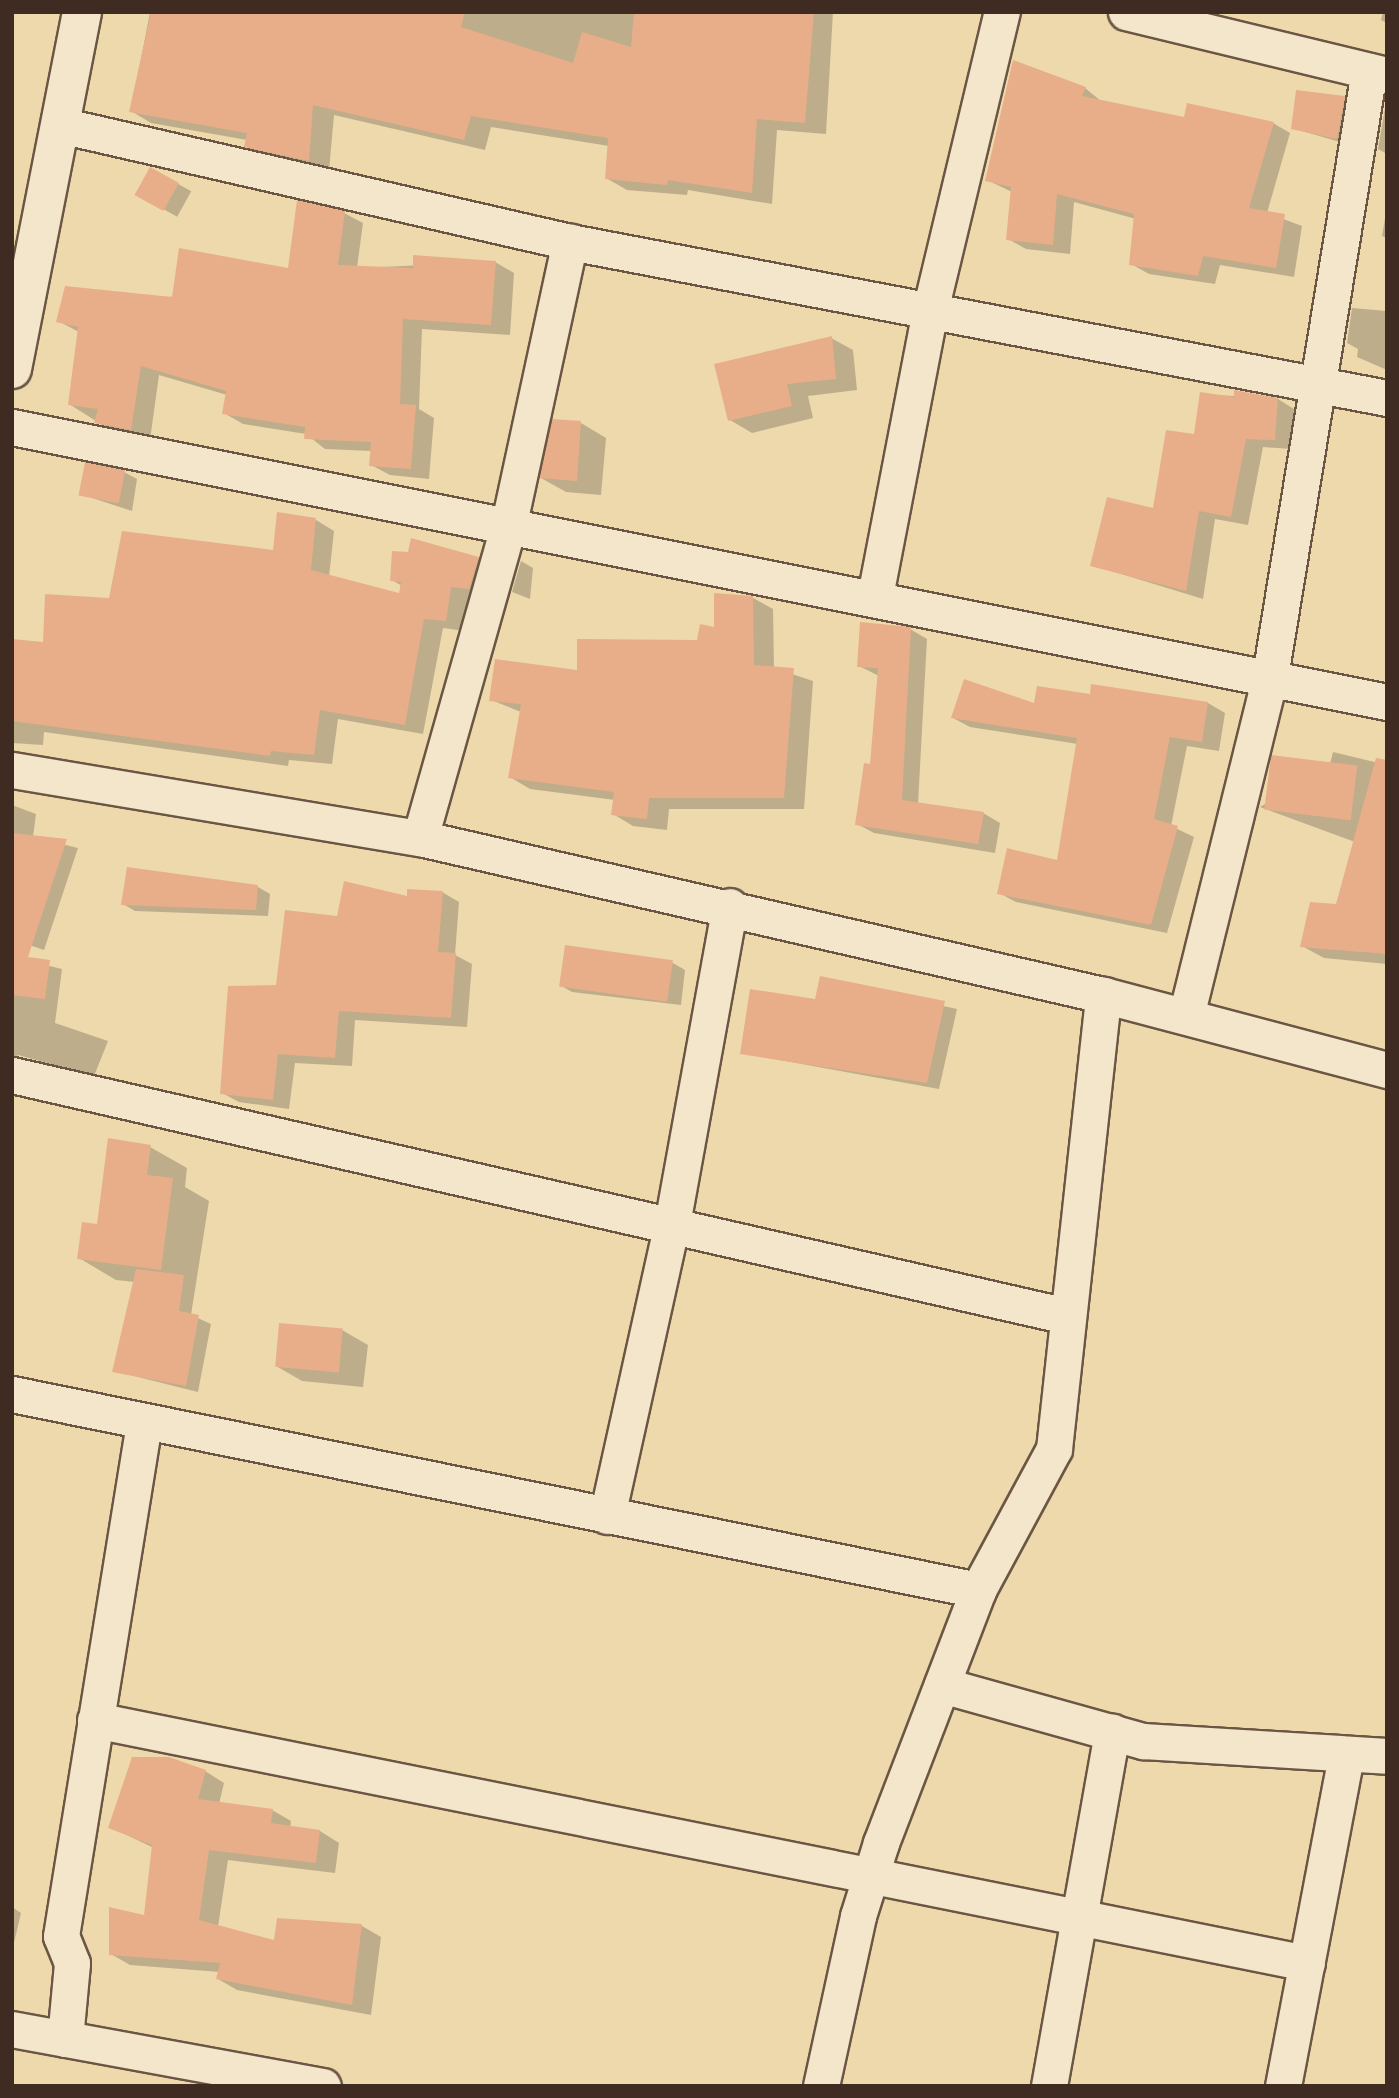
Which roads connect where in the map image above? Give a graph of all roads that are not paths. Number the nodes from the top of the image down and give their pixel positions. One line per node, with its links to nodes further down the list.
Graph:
1 (82, 12): 5 (street)
2 (1002, 12): 8 (street)
3 (1126, 12): 4 (street)
4 (1378, 73): 10 (street)
5 (60, 125): 6 (street); 7 (street)
6 (570, 242): 8 (street); 13 (street)
7 (22, 272): 9 (street)
8 (929, 315): 10 (street); 14 (street)
9 (12, 369)
10 (1320, 383): 11 (street); 15 (street)
11 (1387, 398)
12 (12, 426): 13 (street)
13 (509, 523): 14 (street); 18 (street)
14 (875, 596): 15 (street)
15 (1270, 676): 16 (street); 21 (street)
16 (1387, 702)
17 (12, 770): 18 (street)
18 (420, 838): 19 (street)
19 (730, 906): 20 (street); 24 (street)
20 (1102, 995): 21 (street); 25 (street)
21 (1186, 1016): 22 (street)
22 (1387, 1070)
23 (12, 1075): 24 (street)
24 (672, 1224): 25 (street); 28 (street)
25 (1068, 1316): 29 (street)
26 (12, 1394): 27 (street)
27 (144, 1423): 28 (street); 31 (street)
28 (607, 1516): 29 (street)
29 (978, 1590): 30 (street)
30 (942, 1685): 32 (street); 35 (street)
31 (95, 1720): 35 (street); 39 (street)
32 (1112, 1732): 33 (street); 36 (street)
33 (1346, 1756): 34 (street); 37 (street)
34 (1387, 1756)
35 (868, 1877): 36 (street); 41 (street)
36 (1080, 1915): 37 (street); 42 (street)
37 (1307, 1963): 43 (street)
38 (12, 2029): 39 (street)
39 (65, 2039): 40 (street)
40 (323, 2086)
41 (821, 2086)
42 (1049, 2086)
43 (1283, 2086)

